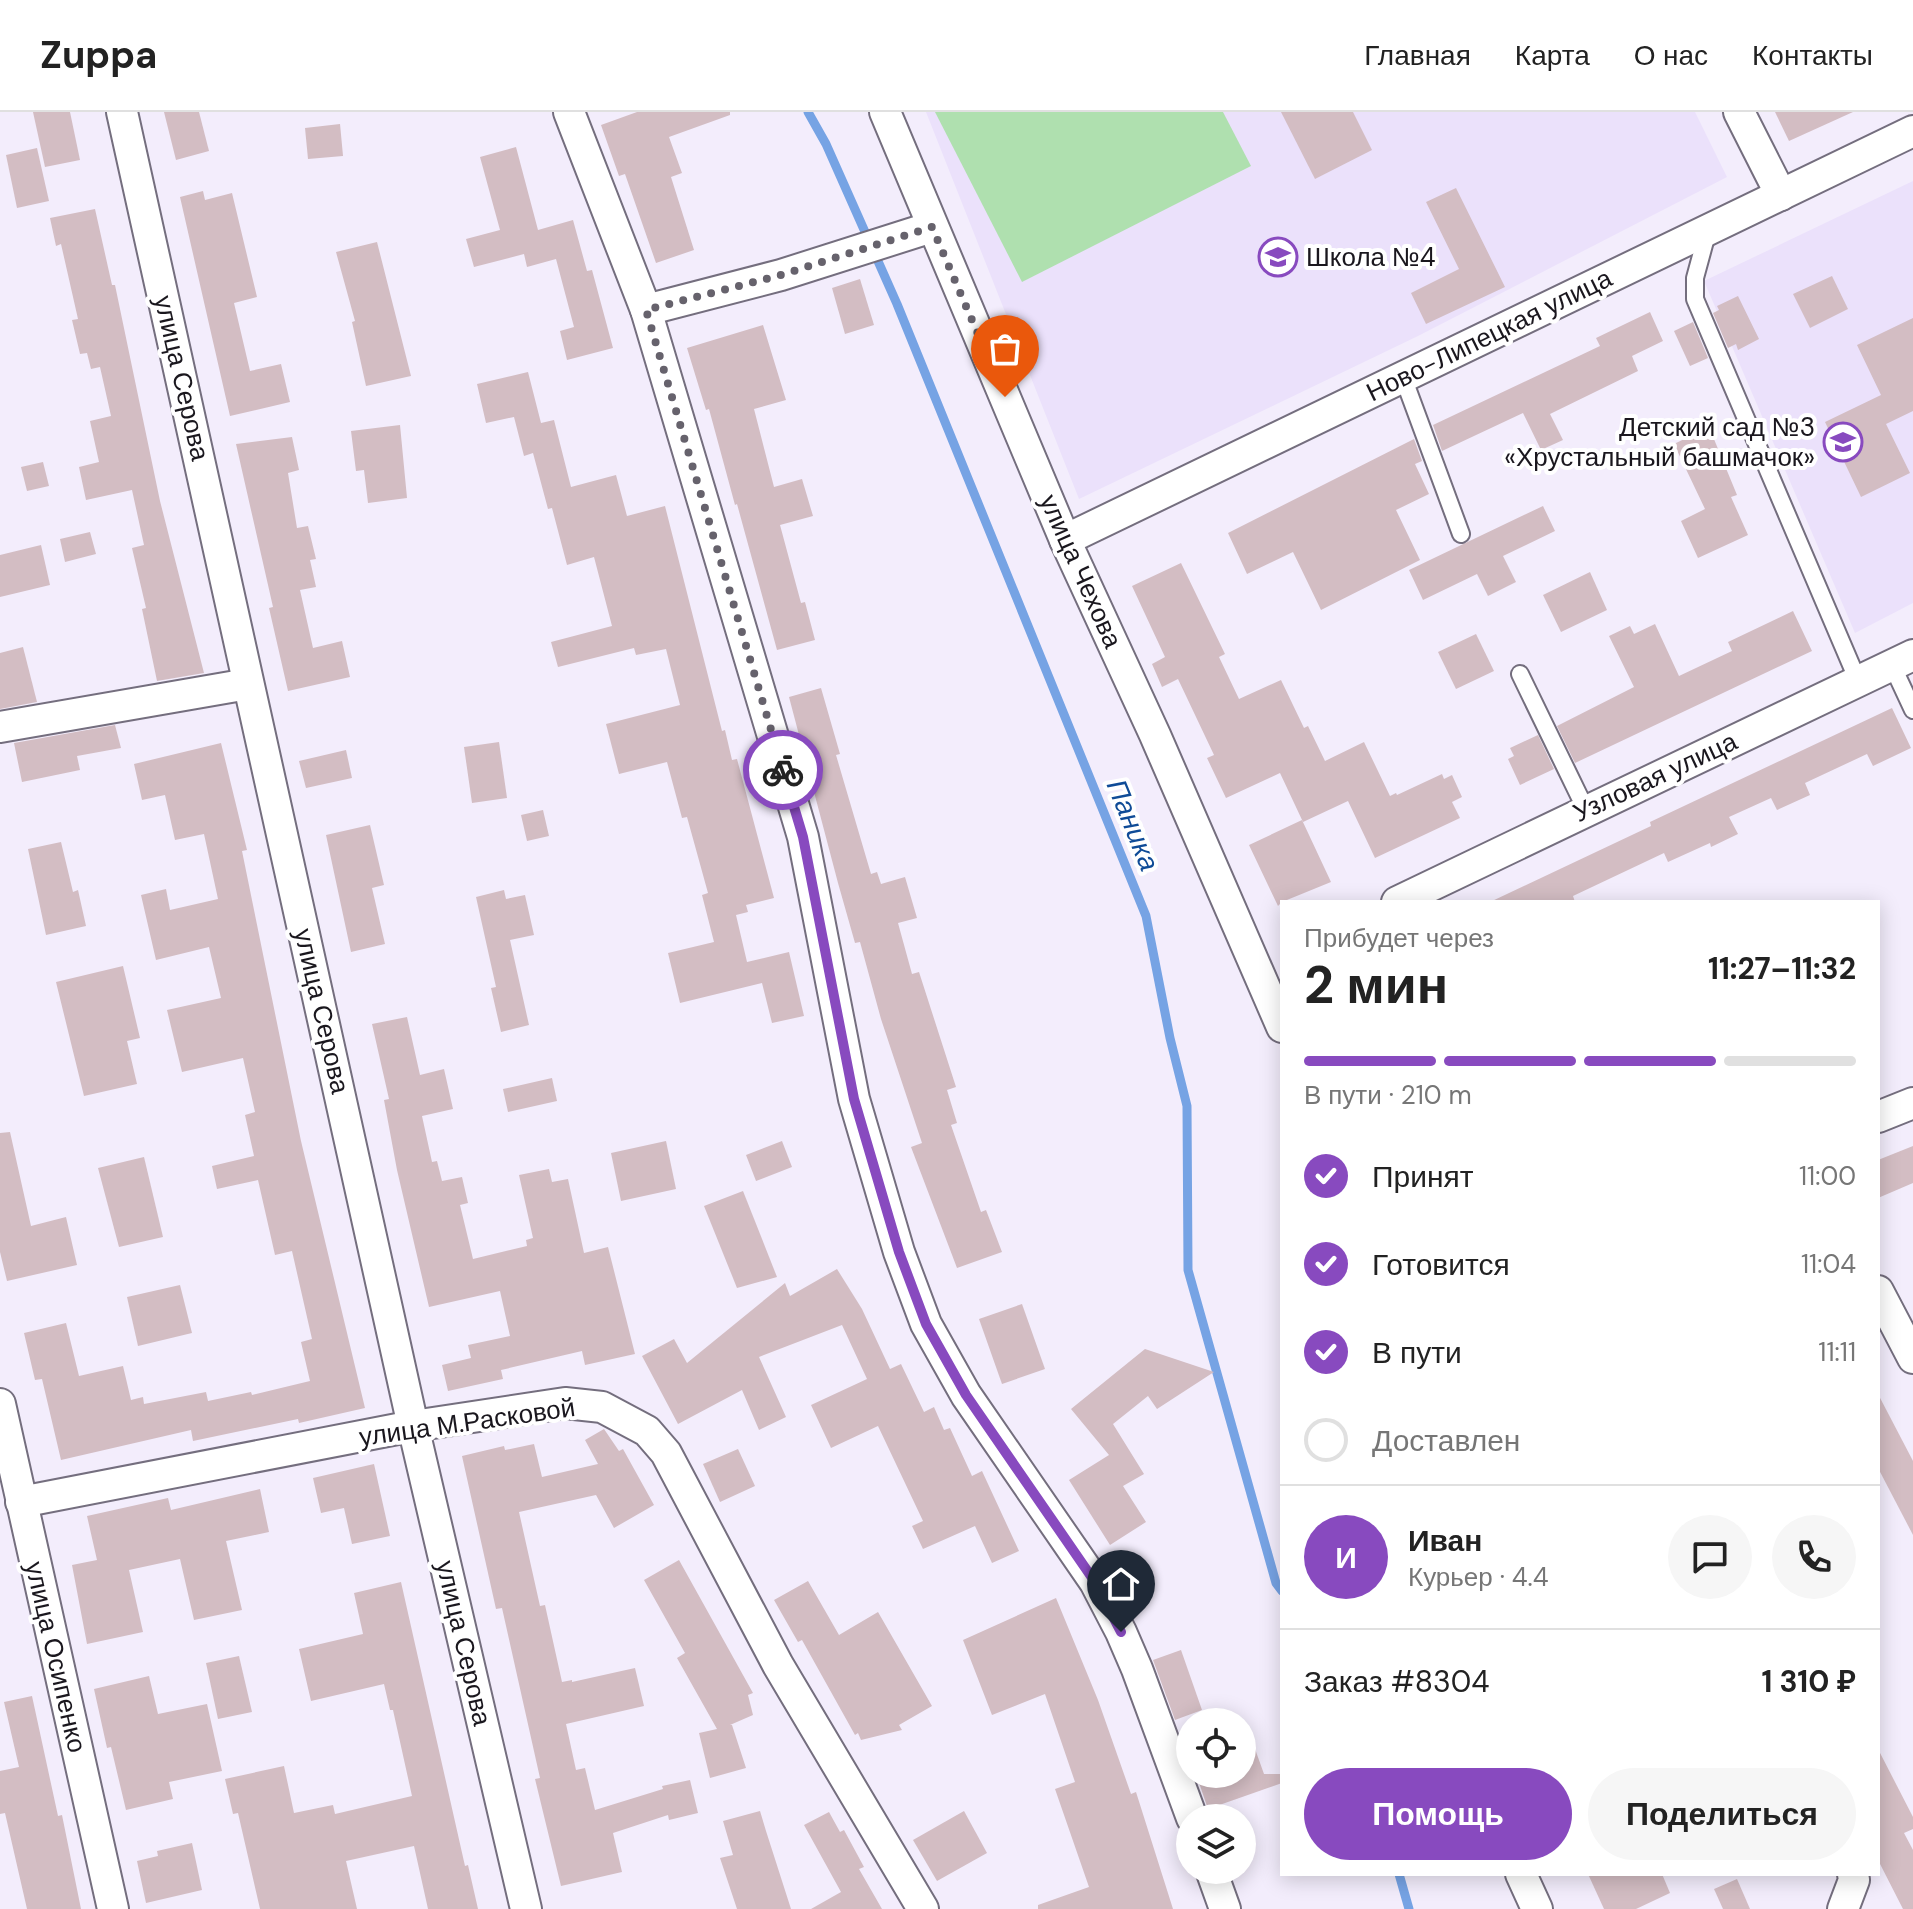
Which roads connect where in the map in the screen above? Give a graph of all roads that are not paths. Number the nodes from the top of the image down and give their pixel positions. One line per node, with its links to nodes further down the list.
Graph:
1 (122, 112): 16 (street, улица Серова)
2 (569, 112): 9 (street)
3 (885, 112): 7 (street, улица Чехова)
4 (1739, 112): 6 (street)
5 (1913, 131): 6 (street, Ново-Липецкая улица)
6 (1781, 195): 8 (street, Ново-Липецкая улица)
7 (932, 227): 9 (street); 12 (street, улица Чехова)
8 (1708, 230): 10 (street, Ново-Липецкая улица); 15 (lane)
9 (646, 310): 30 (street)
10 (1403, 377): 11 (lane); 12 (street, Ново-Липецкая улица)
11 (1461, 534)
12 (1065, 540): 21 (street, улица Чехова)
13 (1903, 660): 15 (street, Узловая улица); 17 (lane)
14 (1520, 674): 19 (lane)
15 (1858, 681): 19 (street, Узловая улица)
16 (248, 684): 18 (street); 28 (street, улица Серова)
17 (1913, 710)
18 (0, 727)
19 (1586, 810): 20 (street, Узловая улица)
20 (1401, 900)
21 (1272, 971): 22 (street, улица Чехова)
22 (1280, 1016)
23 (1913, 1103): 24 (street)
24 (1880, 1116)
25 (1880, 1295): 26 (street)
26 (1913, 1358)
27 (0, 1404): 29 (street, улица Осипенко)
28 (413, 1426): 29 (street, улица М.Расковой); 35 (street, улица Серова); 36 (street, улица М.Расковой)
29 (21, 1502): 34 (street, улица Осипенко)
30 (1187, 1804)
31 (1522, 1876): 38 (street)
32 (1853, 1876): 39 (street)
33 (1216, 1884): 37 (street)
34 (113, 1909)
35 (526, 1909)
36 (923, 1909)
37 (1225, 1909)
38 (1537, 1909)
39 (1843, 1909)

